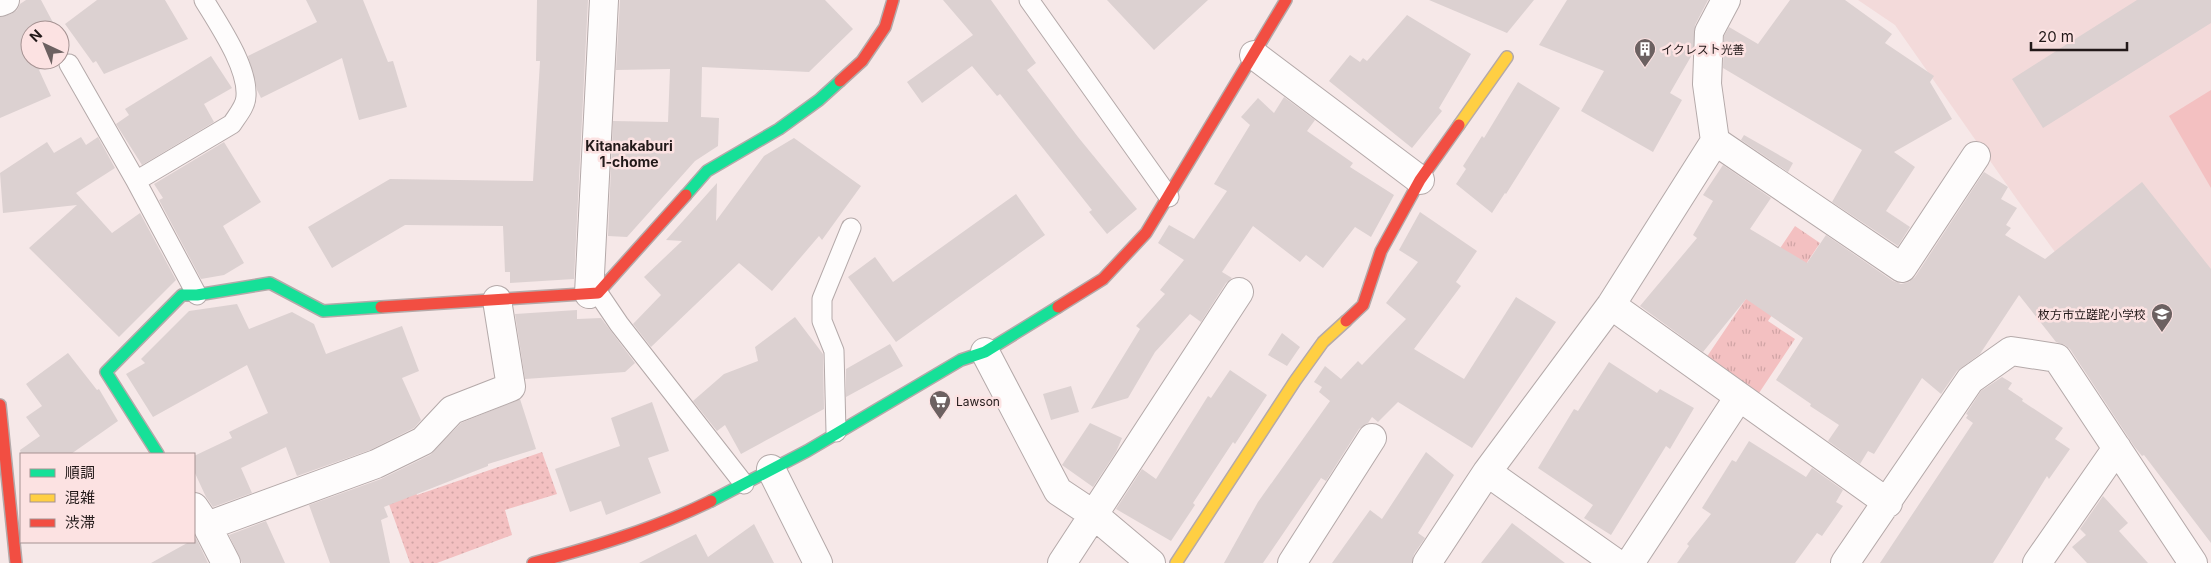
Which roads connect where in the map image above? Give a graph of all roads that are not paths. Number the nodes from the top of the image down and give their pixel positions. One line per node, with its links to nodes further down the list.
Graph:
1 (5, 0): 8 (street)
2 (204, 0): 15 (lane)
3 (604, 0): 19 (street)
4 (893, 0): 19 (street)
5 (1029, 0): 16 (lane)
6 (1286, 0): 9 (street)
7 (1726, 0): 12 (street)
8 (0, 2)
9 (1254, 55): 14 (street); 16 (street)
10 (1507, 57): 14 (street)
11 (70, 66): 15 (lane)
12 (1716, 141): 13 (street); 22 (street)
13 (1976, 156)
14 (1420, 180): 42 (street)
15 (136, 181): 20 (lane)
16 (1169, 196): 23 (street)
17 (851, 228): 26 (lane)
18 (1239, 292): 34 (street)
19 (594, 294): 21 (street); 32 (lane)
20 (197, 295): 21 (street); 29 (street)
21 (497, 300): 35 (street)
22 (1611, 305): 24 (street); 31 (street)
23 (985, 352): 26 (street); 34 (street)
24 (1739, 397): 33 (street); 46 (street)
25 (0, 405): 36 (street)
26 (836, 432): 30 (street)
27 (1372, 438): 43 (street)
28 (2117, 448): 33 (street); 48 (street); 49 (street)
29 (157, 453)
30 (771, 470): 32 (street); 39 (street)
31 (1487, 472): 44 (street); 45 (street)
32 (744, 484): 38 (street)
33 (1888, 503): 47 (street)
34 (1094, 515): 40 (street); 41 (street)
35 (200, 516): 37 (street)
36 (16, 563)
37 (226, 563)
38 (533, 563)
39 (818, 563)
40 (1062, 563)
41 (1151, 563)
42 (1176, 563)
43 (1292, 563)
44 (1427, 563)
45 (1616, 563)
46 (1630, 563)
47 (1846, 563)
48 (2037, 563)
49 (2193, 563)

